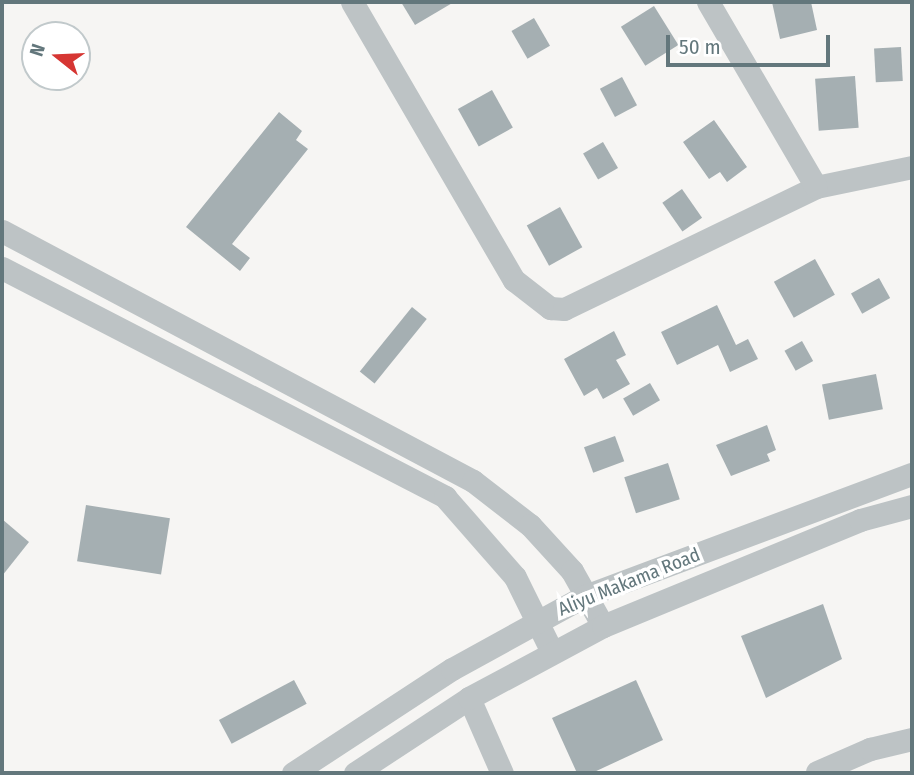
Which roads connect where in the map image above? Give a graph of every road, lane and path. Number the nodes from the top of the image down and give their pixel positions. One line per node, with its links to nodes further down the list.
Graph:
1 (352, 2): 4 (street)
2 (708, 2): 4 (street)
3 (912, 167): 4 (street)
4 (816, 187)
5 (2, 230): 9 (street)
6 (2, 268): 10 (street)
7 (912, 474): 9 (street, Aliyu Makama Road)
8 (912, 506): 11 (street, Aliyu Makama Road)
9 (585, 596): 10 (street, Aliyu Makama Road); 11 (street)
10 (537, 622): 12 (street); 16 (street, Aliyu Makama Road)
11 (603, 626): 12 (street, Aliyu Makama Road)
12 (552, 652): 13 (street, Aliyu Makama Road)
13 (469, 698): 17 (street, Aliyu Makama Road); 18 (street)
14 (912, 739): 15 (street)
15 (817, 772)
16 (293, 773)
17 (355, 773)
18 (502, 773)

